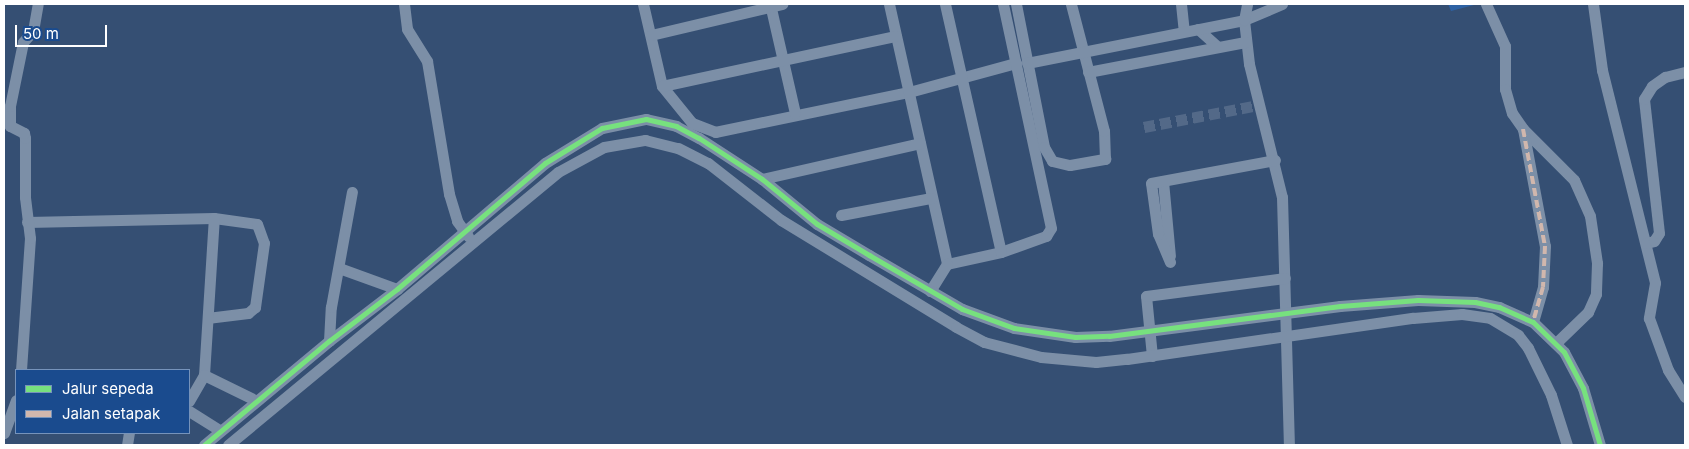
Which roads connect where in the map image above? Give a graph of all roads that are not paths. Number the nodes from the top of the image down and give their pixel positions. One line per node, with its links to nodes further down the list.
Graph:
1 (38, 4): 40 (street)
2 (404, 4): 41 (street)
3 (643, 4): 18 (street)
4 (889, 4): 19 (street)
5 (945, 4): 27 (street)
6 (1004, 4): 24 (street)
7 (1016, 4): 24 (street)
8 (1074, 4): 22 (street)
9 (1182, 4): 17 (street)
10 (1247, 4): 15 (street)
11 (1282, 4): 15 (street)
12 (1486, 4): 31 (street)
13 (1593, 4): 43 (street)
14 (774, 5): 18 (street); 23 (street)
15 (1244, 20): 16 (street); 20 (street)
16 (1198, 29): 17 (street); 21 (street)
17 (1184, 31): 22 (street)
18 (651, 35): 28 (street)
19 (896, 36): 23 (street); 29 (street)
20 (1245, 42): 21 (street); 33 (street)
21 (1217, 46): 25 (street)
22 (1082, 53): 24 (street); 25 (street)
23 (783, 59): 28 (street); 30 (street)
24 (1021, 63): 25 (street); 27 (street); 44 (street)
25 (1088, 72)
26 (1685, 72): 43 (street)
27 (964, 78): 29 (street); 44 (street)
28 (662, 86): 30 (street)
29 (909, 92): 30 (street); 32 (street)
30 (795, 113)
31 (1523, 129): 52 (street); 55 (street)
32 (920, 142): 34 (street); 37 (street)
33 (1275, 160): 35 (street); 47 (street)
34 (762, 180): 41 (street); 49 (street)
35 (1163, 181): 35 (street)
36 (352, 192): 46 (street)
37 (931, 198): 38 (street); 45 (street)
38 (842, 215)
39 (214, 218): 40 (street); 51 (street); 51 (street)
40 (27, 222): 57 (street)
41 (464, 231): 42 (street); 48 (street)
42 (473, 242): 56 (street); 67 (street)
43 (1646, 244): 59 (street)
44 (1001, 252): 45 (street)
45 (947, 264): 49 (street)
46 (339, 268): 48 (street); 54 (street)
47 (1285, 278): 50 (street); 56 (street)
48 (397, 289): 54 (street)
49 (930, 291): 56 (street)
50 (1283, 317): 52 (street); 53 (street); 56 (street)
51 (209, 318): 58 (street)
52 (1534, 322): 55 (street)
53 (1285, 335): 56 (street); 68 (street); 69 (street)
54 (329, 341): 61 (street)
55 (1556, 343): 70 (street)
56 (1151, 344)
57 (21, 369)
58 (204, 375): 60 (street); 61 (street)
59 (1685, 397)
60 (190, 399)
61 (255, 400): 64 (street)
62 (15, 403): 65 (street)
63 (190, 412): 64 (street)
64 (219, 430): 66 (street)
65 (4, 433)
66 (204, 445)
67 (228, 445)
68 (1289, 445)
69 (1567, 445)
70 (1600, 445)

